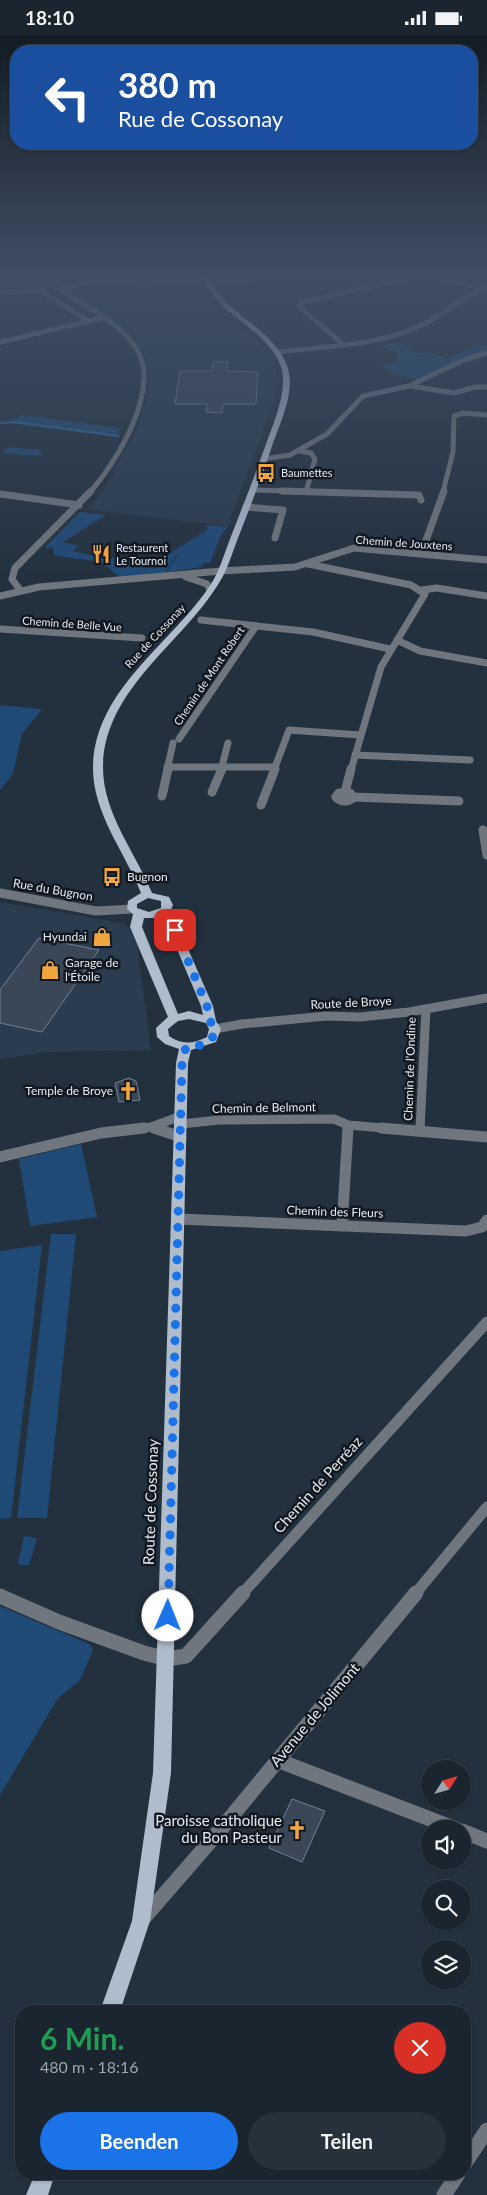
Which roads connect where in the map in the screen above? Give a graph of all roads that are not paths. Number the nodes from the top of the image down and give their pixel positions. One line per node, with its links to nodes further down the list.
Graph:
1 (143, 378): 13 (street)
2 (286, 378): 8 (main road, Rue de Cossonay)
3 (426, 378): 4 (street)
4 (409, 386): 5 (street); 7 (street)
5 (487, 387)
6 (487, 415): 16 (street)
7 (299, 451): 8 (street); 10 (street)
8 (263, 459): 9 (main road, Rue de Cossonay)
9 (252, 490): 10 (street); 14 (main road, Rue de Cossonay)
10 (306, 491): 12 (street)
11 (0, 494): 13 (street)
12 (421, 500)
13 (78, 505): 21 (street)
14 (246, 507): 15 (street); 19 (main road, Rue de Cossonay)
15 (275, 538)
16 (421, 554): 17 (street, Chemin de Jouxtens); 18 (street, Chemin de Jouxtens)
17 (487, 560)
18 (308, 564): 19 (street, Chemin de Jouxtens); 22 (street)
19 (221, 571): 20 (street, Chemin de Jouxtens); 23 (main road, Rue de Cossonay)
20 (173, 575): 21 (street, Chemin de Jouxtens); 23 (street, Chemin de Jouxtens)
21 (20, 590): 24 (street, Chemin de Jouxtens)
22 (422, 590): 25 (street); 30 (street)
23 (210, 591): 47 (main road, Rue de Cossonay)
24 (0, 596)
25 (487, 596)
26 (201, 619): 27 (street, Chemin de Mont Robert)
27 (256, 626): 31 (street, Chemin de Mont Robert); 37 (street, Chemin de Mont Robert)
28 (0, 629): 29 (street, Chemin de Belle Vue)
29 (142, 638)
30 (397, 640): 31 (street); 32 (street)
31 (390, 649): 33 (street)
32 (487, 663)
33 (360, 735): 35 (street); 38 (street)
34 (228, 743): 39 (street)
35 (355, 755): 36 (street); 42 (street)
36 (470, 760)
37 (167, 767): 39 (street); 41 (street, Chemin de Mont Robert)
38 (274, 767): 39 (street); 43 (street)
39 (222, 769): 40 (street)
40 (212, 792)
41 (162, 796)
42 (459, 801)
43 (261, 805)
44 (482, 829): 45 (street)
45 (487, 855)
46 (0, 893): 49 (street, Rue du Bugnon)
47 (147, 895): 48 (main road); 49 (main road)
48 (166, 910): 49 (main road); 53 (main road)
49 (136, 911): 52 (main road)
50 (487, 998): 51 (street, Route de Broye)
51 (426, 1009): 53 (street, Route de Broye); 58 (street, Chemin de l'Ondine)
52 (174, 1018): 53 (main road); 54 (main road)
53 (212, 1025): 54 (main road)
54 (186, 1047): 56 (main road, Route de Cossonay)
55 (348, 1125): 56 (street, Chemin de Belmont); 58 (street, Chemin de Belmont); 63 (street)
56 (181, 1126): 57 (street); 57 (street); 61 (main road, Route de Cossonay)
57 (151, 1127): 60 (street)
58 (420, 1130): 59 (street)
59 (487, 1137)
60 (0, 1157)
61 (179, 1219): 63 (street, Chemin des Fleurs); 67 (main road, Route de Cossonay)
62 (487, 1220): 63 (street, Chemin des Fleurs)
63 (342, 1226)
64 (487, 1322): 67 (street, Chemin de Perréaz)
65 (487, 1507): 68 (street, Avenue de Jolimont)
66 (0, 1596): 67 (street)
67 (167, 1659): 72 (main road, Route de Cossonay)
68 (277, 1760): 69 (street); 72 (street, Avenue de Jolimont)
69 (433, 1820)
70 (471, 1835): 71 (street)
71 (487, 1841)
72 (141, 1921): 73 (main road, Route de Cossonay)
73 (112, 2005)
74 (487, 2130): 75 (street)
75 (471, 2154)
76 (43, 2180): 78 (main road)
77 (454, 2180): 79 (street)
78 (37, 2195)
79 (444, 2195)

